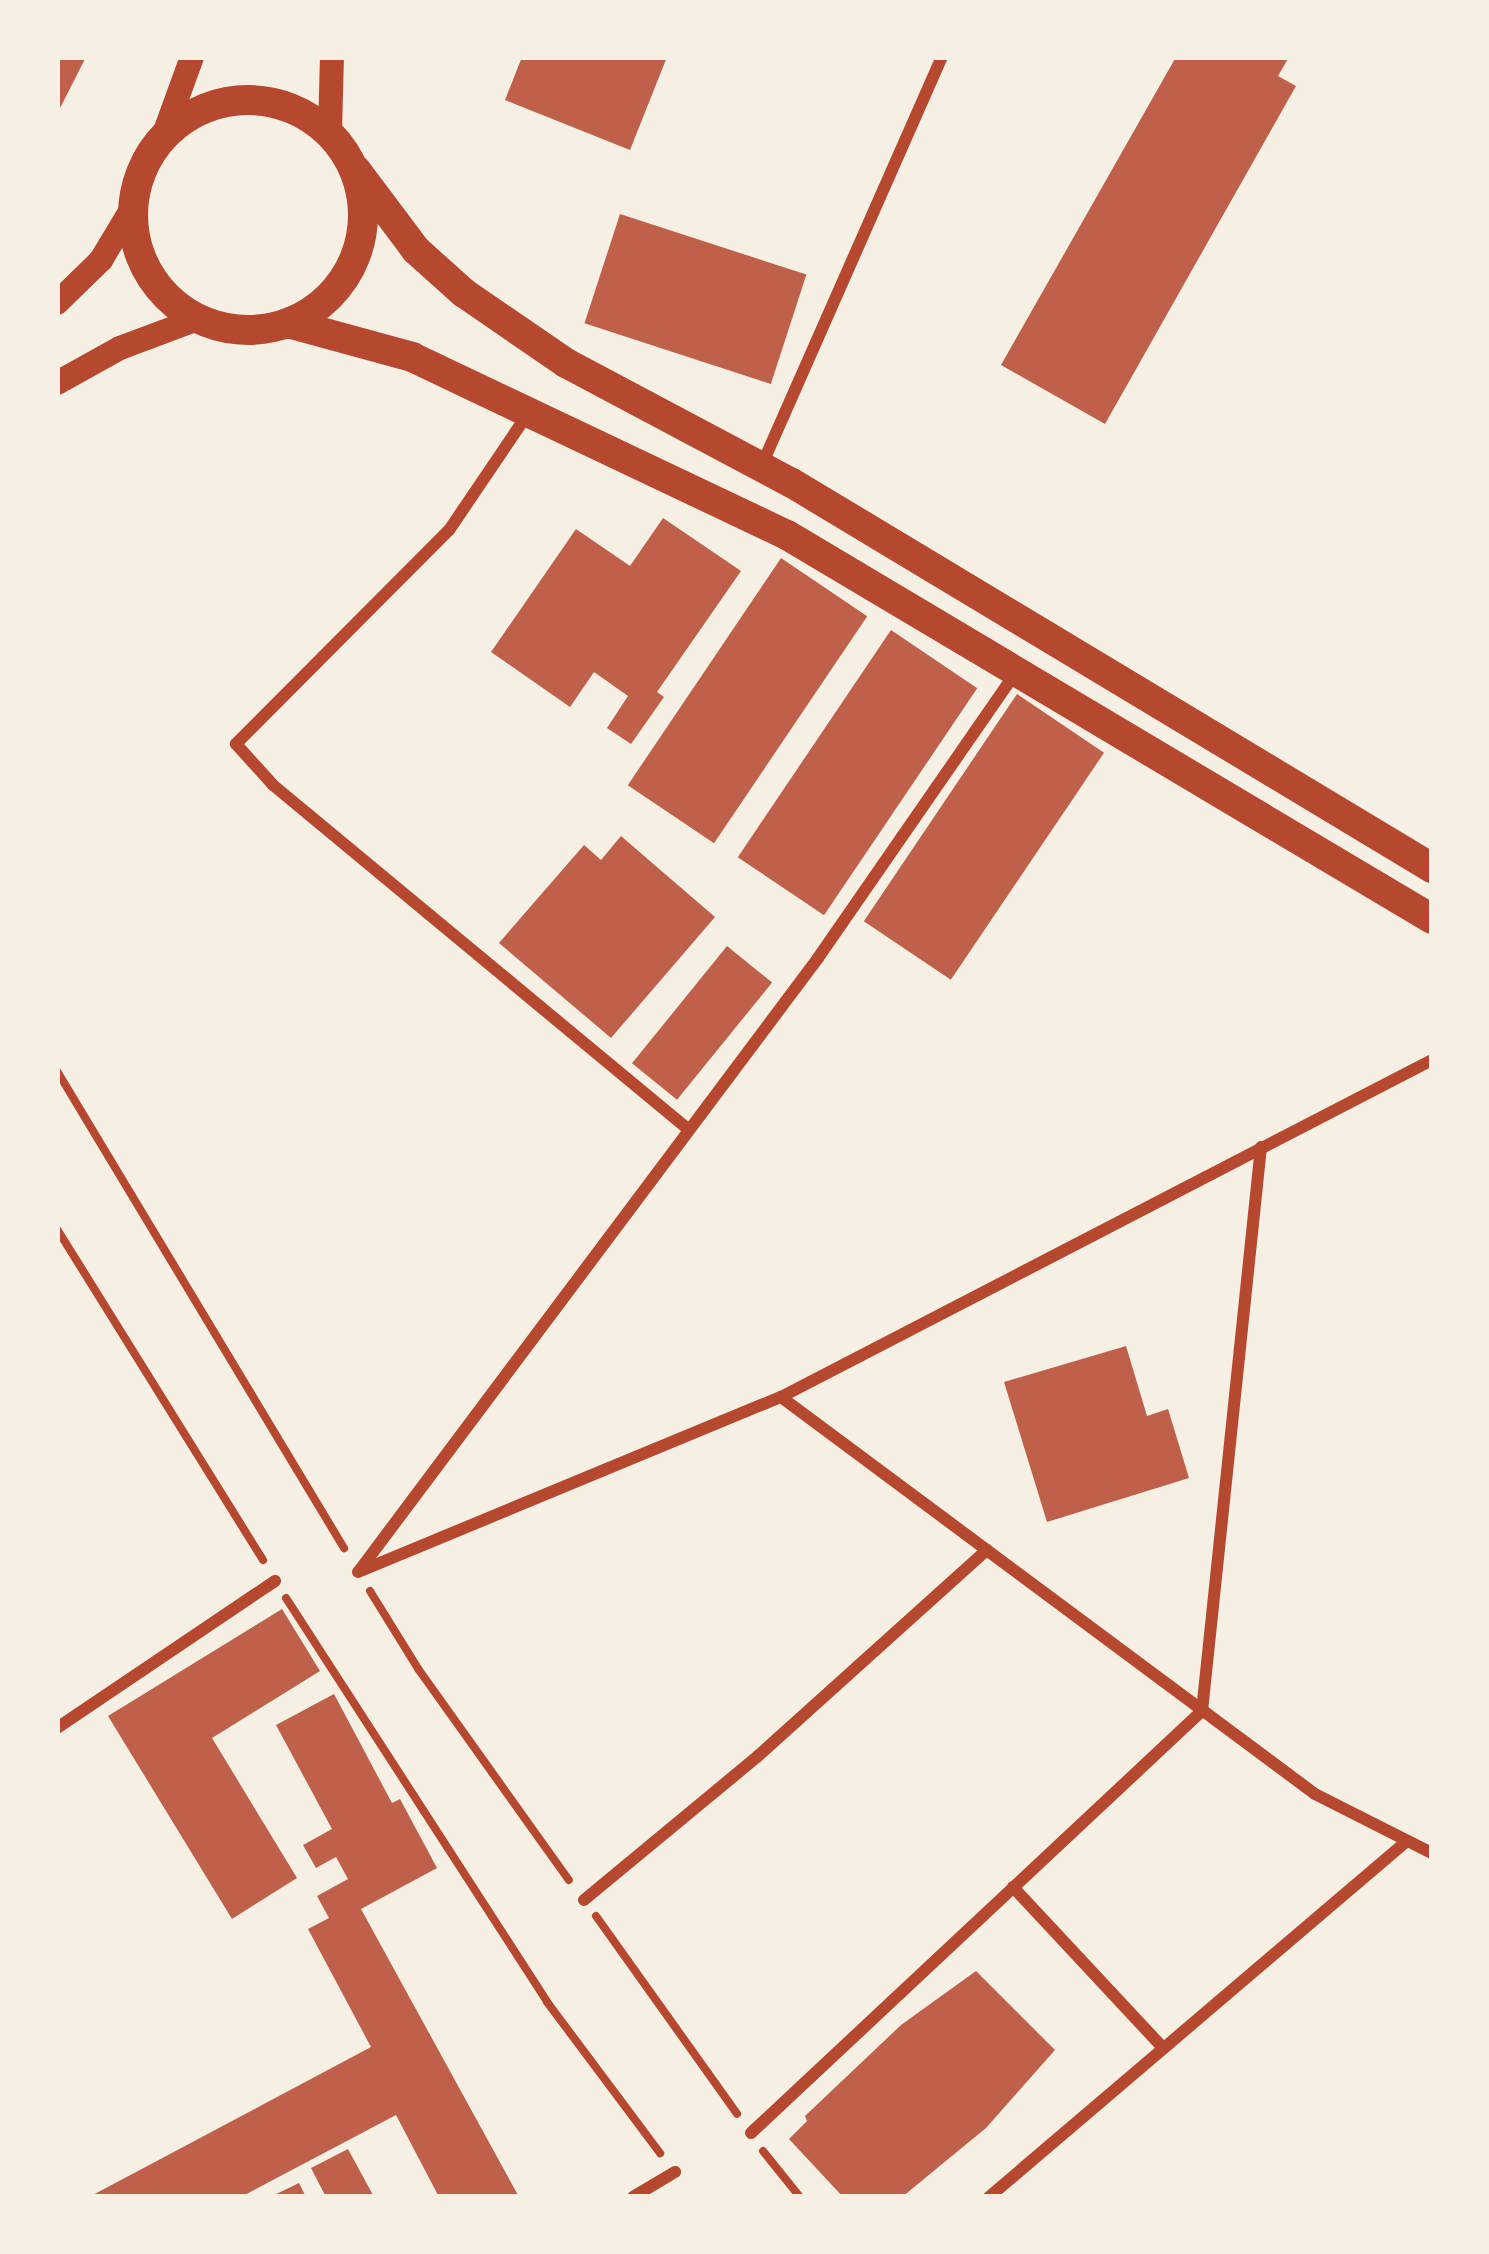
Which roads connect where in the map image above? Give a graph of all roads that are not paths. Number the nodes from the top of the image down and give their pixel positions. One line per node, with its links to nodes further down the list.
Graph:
1 (192, 57): 5 (main road)
2 (332, 57): 4 (main road)
3 (942, 57): 13 (street)
4 (330, 132): 5 (main road); 6 (main road)
5 (164, 134): 7 (main road)
6 (356, 170): 10 (main road); 13 (main road)
7 (131, 210): 8 (main road); 9 (main road)
8 (57, 304)
9 (196, 319): 10 (main road); 11 (main road)
10 (288, 323): 12 (main road)
11 (57, 383)
12 (529, 412): 14 (main road); 18 (street)
13 (761, 467): 15 (main road)
14 (1016, 671): 16 (main road); 18 (street)
15 (1432, 868)
16 (1432, 919)
17 (1432, 1060): 19 (street)
18 (689, 1130): 20 (street)
19 (1261, 1147): 20 (street); 23 (street)
20 (781, 1397): 21 (street)
21 (987, 1550): 23 (street); 28 (street)
22 (275, 1581): 24 (street)
23 (1202, 1711): 25 (street); 27 (street)
24 (57, 1728)
25 (1407, 1841): 26 (street); 29 (street)
26 (1432, 1853)
27 (1013, 1888): 29 (street); 30 (street)
28 (584, 1900)
29 (1163, 2048): 33 (street)
30 (751, 2133)
31 (675, 2172): 32 (street)
32 (633, 2197)
33 (989, 2197)

